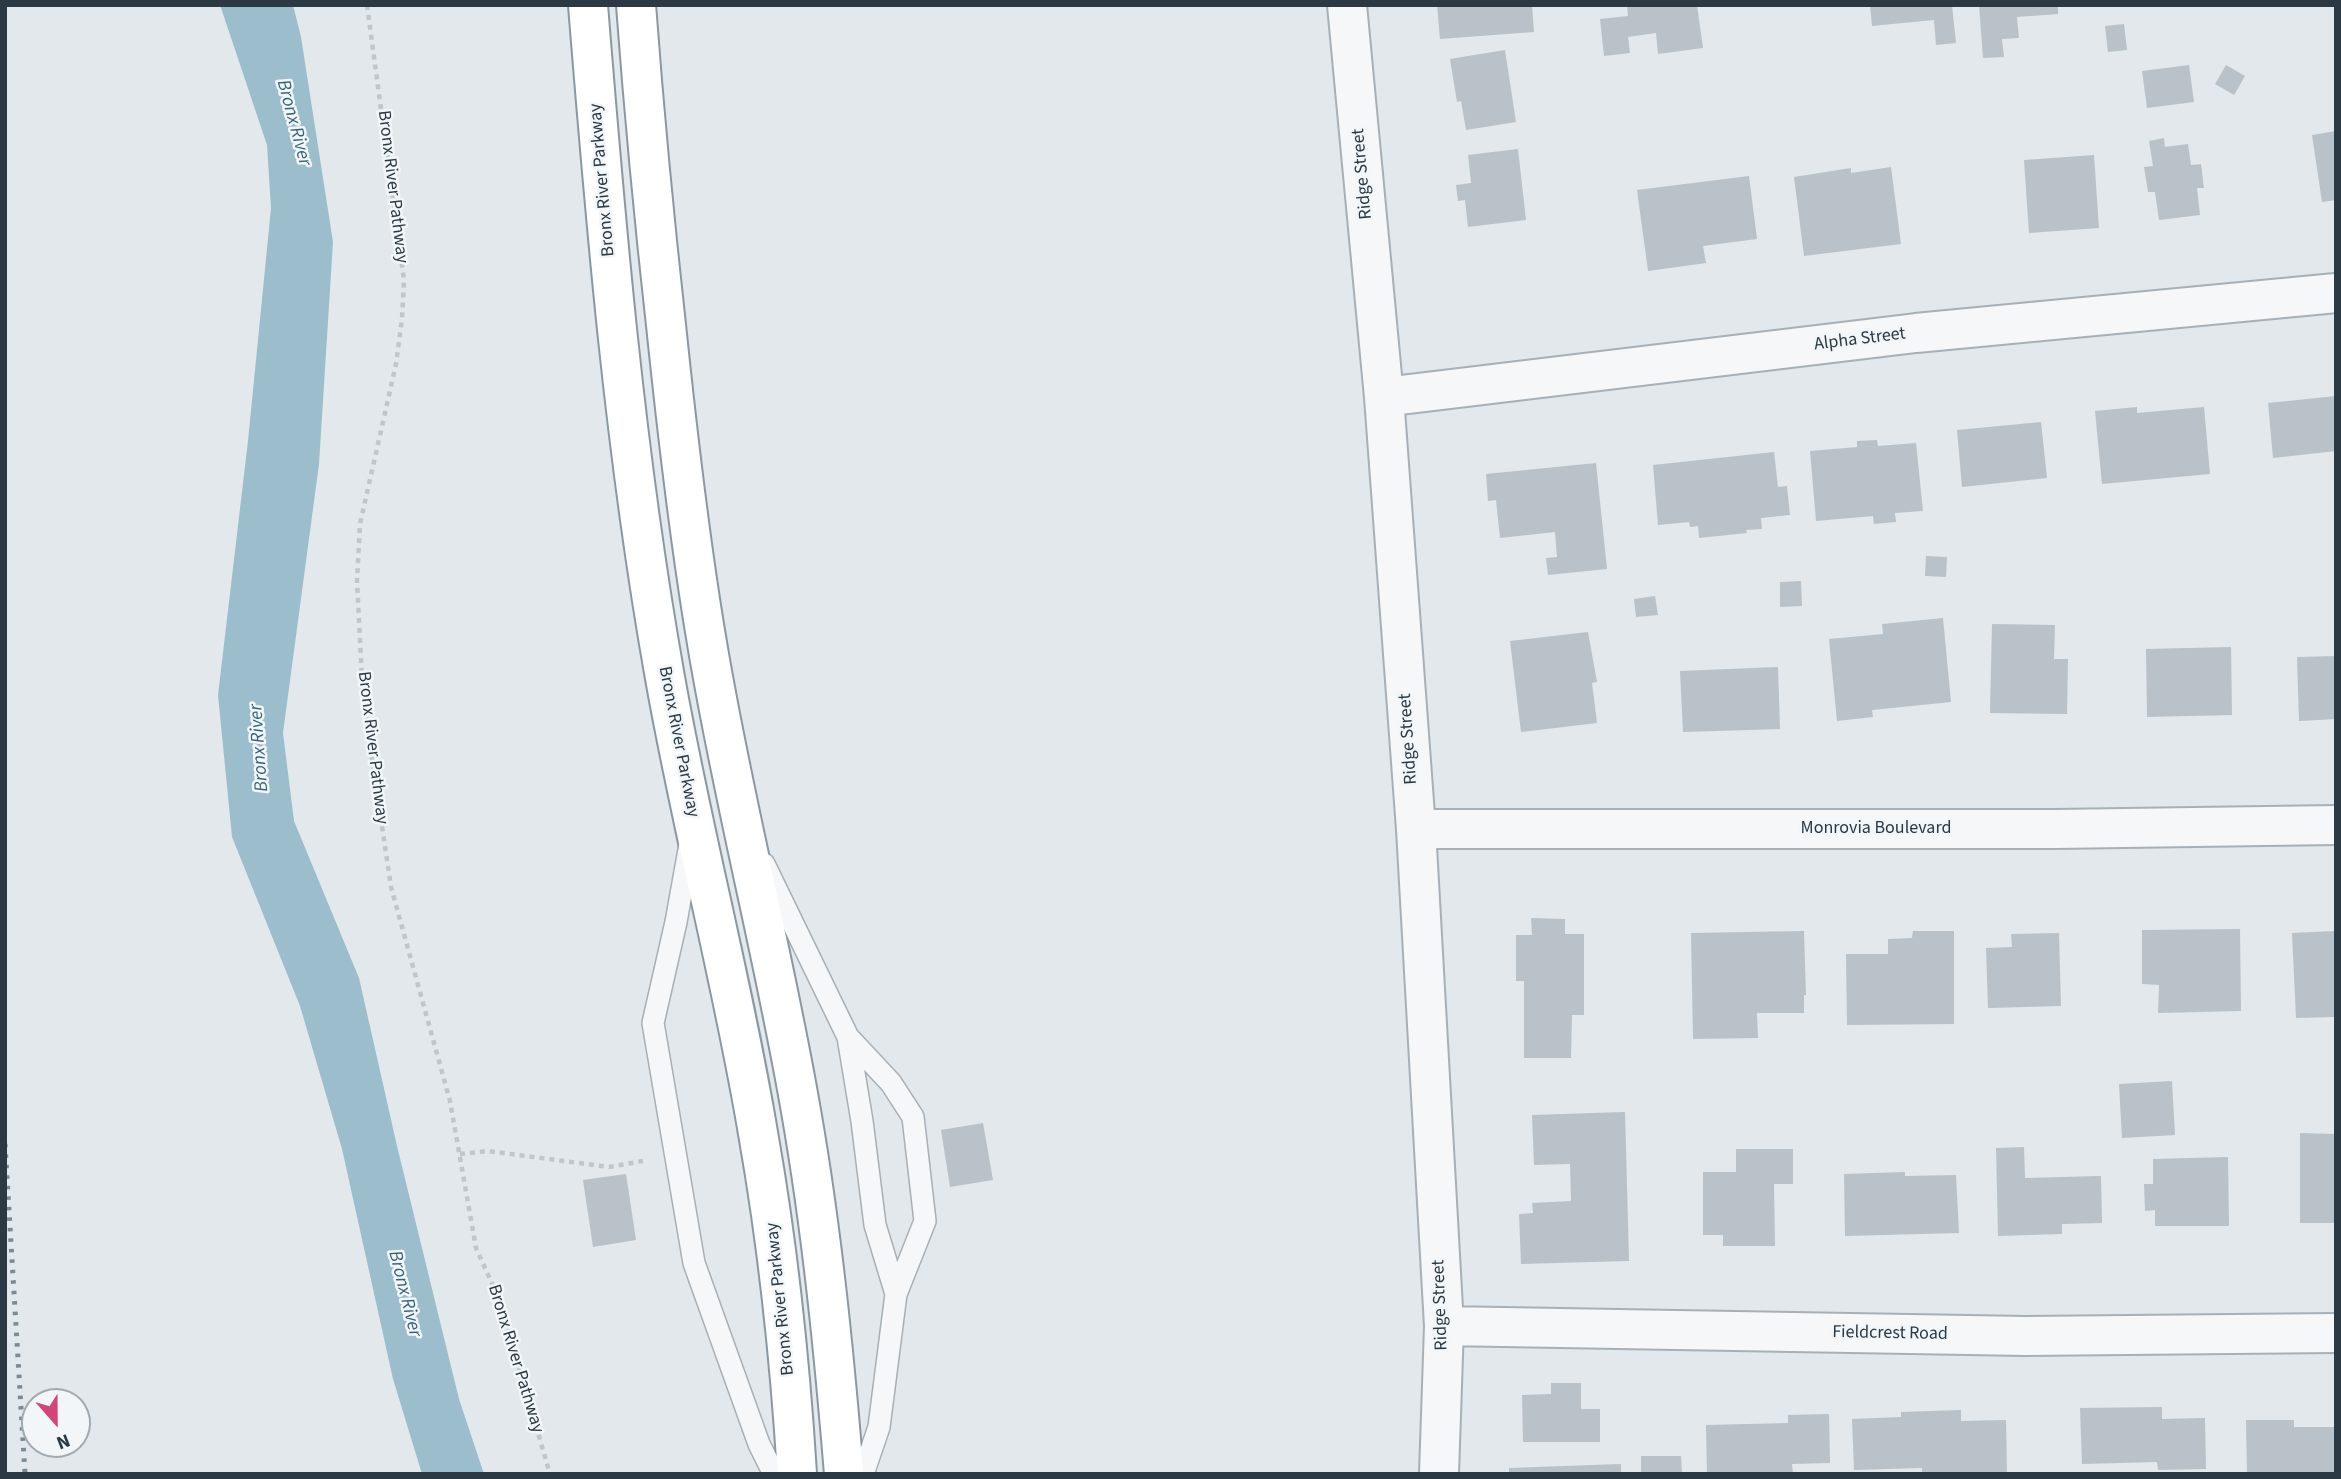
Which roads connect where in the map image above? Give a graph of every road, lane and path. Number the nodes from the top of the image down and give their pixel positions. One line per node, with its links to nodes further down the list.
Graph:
1 (367, 5): 12 (path, Bronx River Pathway)
2 (588, 5): 8 (highway, Bronx River Parkway)
3 (636, 5): 7 (highway)
4 (1347, 5): 6 (street, Ridge Street)
5 (2336, 293): 6 (street, Alpha Street)
6 (1384, 397): 10 (street, Ridge Street)
7 (741, 817): 11 (lane); 20 (highway)
8 (694, 824): 13 (lane); 19 (highway, Bronx River Parkway)
9 (2336, 825): 10 (street, Monrovia Boulevard)
10 (1416, 829): 15 (street, Ridge Street)
11 (848, 1037): 14 (lane); 14 (lane)
12 (460, 1153): 13 (path); 17 (path, Bronx River Pathway)
13 (675, 1154): 18 (lane)
14 (896, 1294): 21 (lane)
15 (1444, 1326): 16 (street, Fieldcrest Road); 22 (street, Ridge Street)
16 (2336, 1333)
17 (550, 1474)
18 (774, 1474)
19 (797, 1474)
20 (844, 1474)
21 (863, 1474)
22 (1439, 1474)

